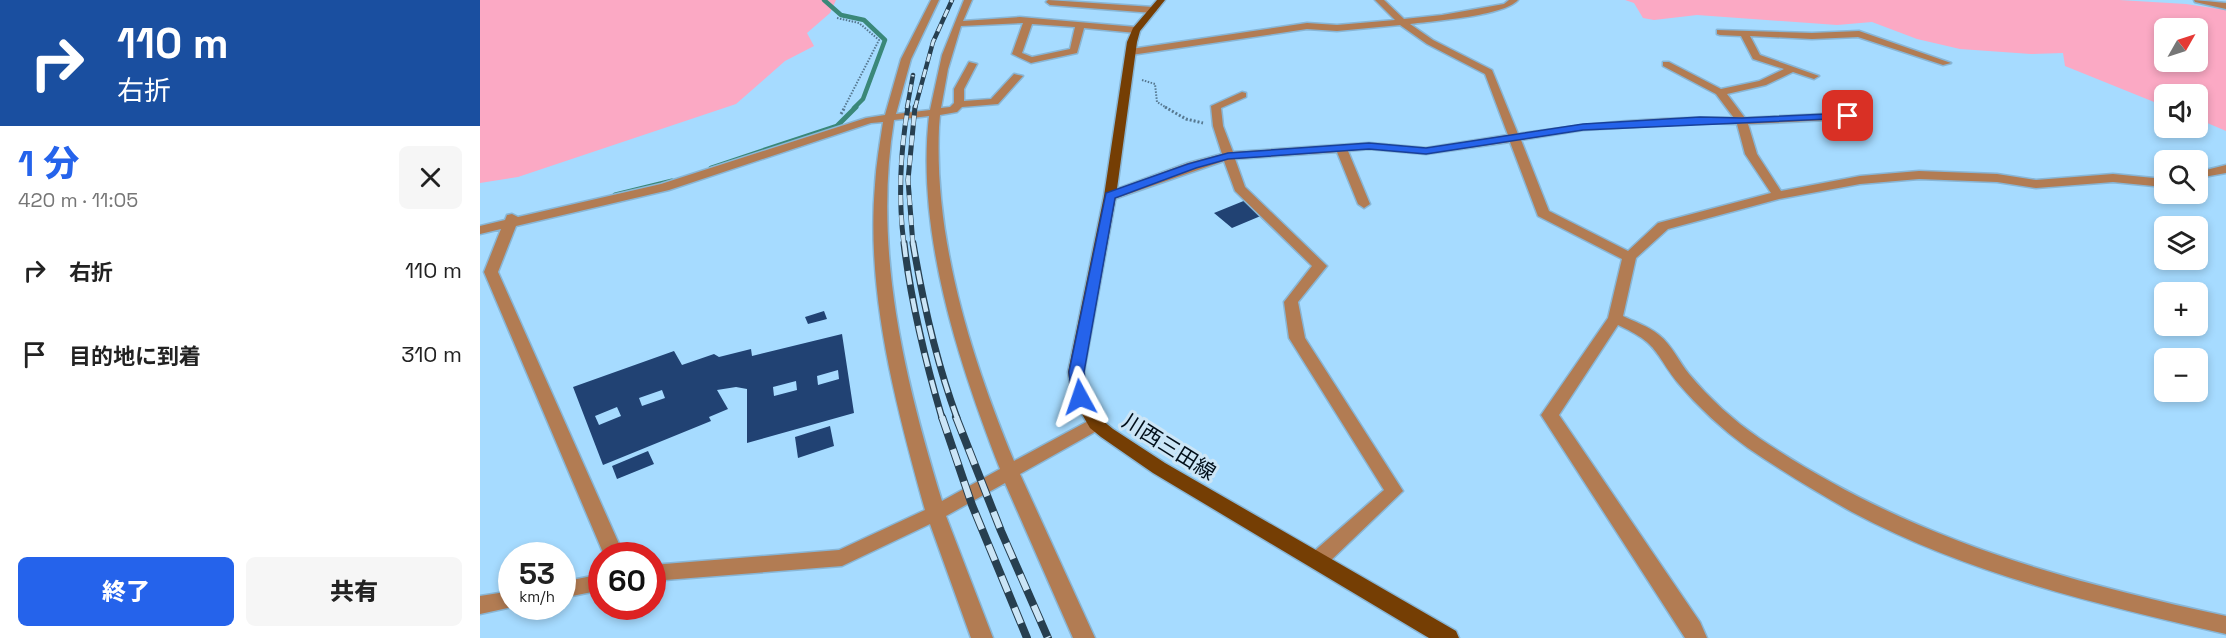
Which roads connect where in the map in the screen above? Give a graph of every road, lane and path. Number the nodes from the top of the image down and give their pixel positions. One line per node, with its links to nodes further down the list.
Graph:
1 (935, 0): 30 (street)
2 (968, 0): 12 (street)
3 (1379, 0): 11 (street)
4 (1514, 0): 11 (street)
5 (2198, 0): 7 (street)
6 (1050, 2): 8 (street)
7 (2224, 4)
8 (1157, 5): 14 (main road, 川西三田線)
9 (837, 18): 32 (path)
10 (1028, 21): 12 (street); 13 (street); 13 (street)
11 (1400, 22): 17 (street); 35 (street)
12 (958, 24): 29 (street)
13 (1080, 26): 14 (street)
14 (1136, 30): 17 (main road, 川西三田線)
15 (1720, 32): 16 (street)
16 (1744, 33): 18 (street); 21 (street)
17 (1131, 52): 22 (main road, 川西三田線)
18 (1946, 63)
19 (972, 64): 27 (street)
20 (1666, 64): 25 (street)
21 (1793, 69): 24 (street); 25 (street)
22 (1127, 75): 34 (path); 42 (main road, 川西三田線)
23 (1018, 76): 27 (street)
24 (1814, 76)
25 (1720, 92): 31 (street)
26 (1242, 95): 34 (street)
27 (959, 104): 29 (street)
28 (1857, 107): 31 (street)
29 (934, 113): 30 (street); 50 (street)
30 (889, 116): 33 (street); 51 (street)
31 (1742, 121): 35 (street); 41 (street)
32 (823, 124): 33 (street); 44 (street)
33 (849, 126): 44 (street)
34 (1218, 126): 37 (street)
35 (1514, 137): 36 (street); 47 (street)
36 (1342, 149): 37 (street); 43 (street)
37 (1228, 156): 42 (street); 53 (street)
38 (2226, 169): 39 (street)
39 (2208, 173)
40 (2154, 182): 41 (street)
41 (1778, 195): 47 (street)
42 (1110, 196): 49 (main road, 川西三田線)
43 (1364, 204)
44 (512, 220): 45 (street); 46 (street); 52 (street)
45 (480, 221)
46 (480, 230)
47 (1629, 257): 48 (street)
48 (1615, 318): 57 (street); 61 (street)
49 (1096, 424): 50 (street); 53 (main road, 川西三田線)
50 (1010, 471): 51 (street); 59 (street)
51 (936, 513): 54 (street); 58 (street)
52 (608, 542)
53 (1318, 560): 60 (main road, 川西三田線)
54 (666, 572)
55 (498, 602): 56 (street)
56 (480, 605)
57 (2226, 625)
58 (982, 638)
59 (1084, 638)
60 (1448, 638)
61 (1696, 638)

